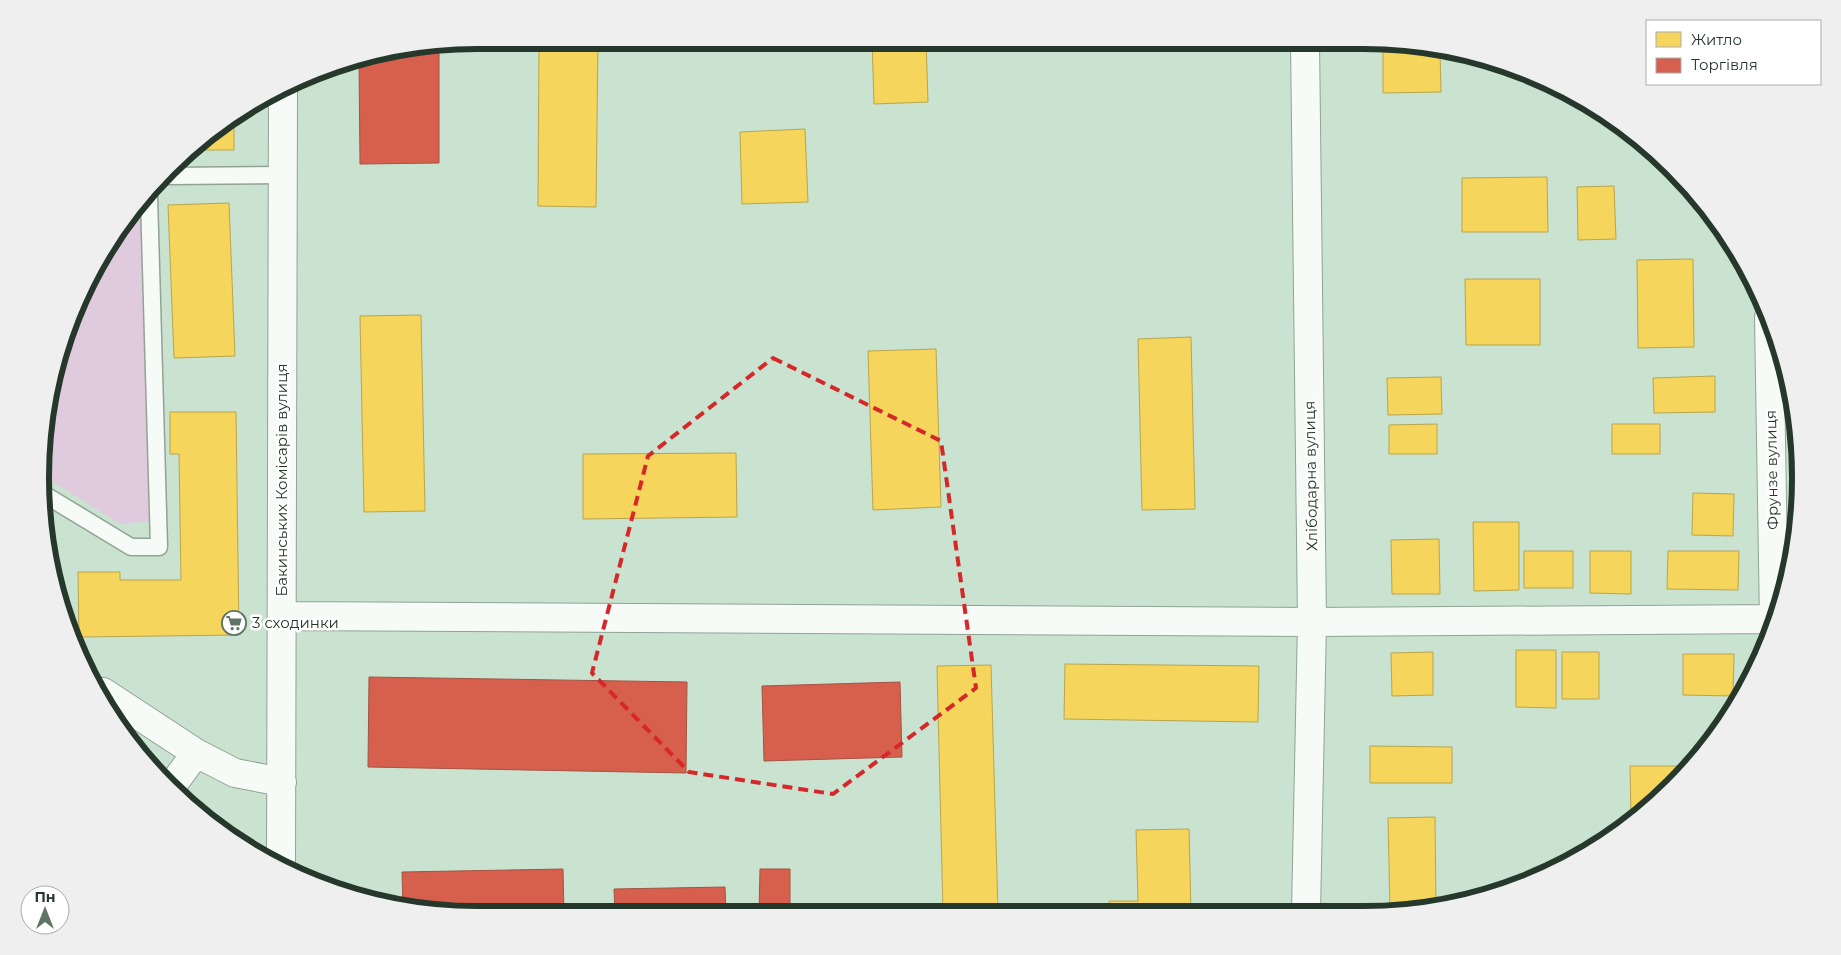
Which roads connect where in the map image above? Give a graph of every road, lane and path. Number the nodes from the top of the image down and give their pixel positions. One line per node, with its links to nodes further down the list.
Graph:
1 (1305, 49): 11 (street, Хлібодарна вулиця)
2 (284, 95): 3 (street, Бакинських Комісарів вулиця)
3 (283, 175): 4 (lane); 9 (street, Бакинських Комісарів вулиця)
4 (172, 176)
5 (149, 202): 7 (lane)
6 (1769, 341): 8 (street, Фрунзе вулиця)
7 (50, 497)
8 (1775, 598)
9 (282, 616): 11 (street); 15 (street, Бакинських Комісарів вулиця)
10 (1767, 620): 11 (street)
11 (1312, 622): 17 (street, Хлібодарна вулиця)
12 (108, 695): 13 (street)
13 (196, 753): 14 (street); 15 (street)
14 (175, 782)
15 (282, 782): 16 (street, Бакинських Комісарів вулиця)
16 (281, 858)
17 (1306, 906)

